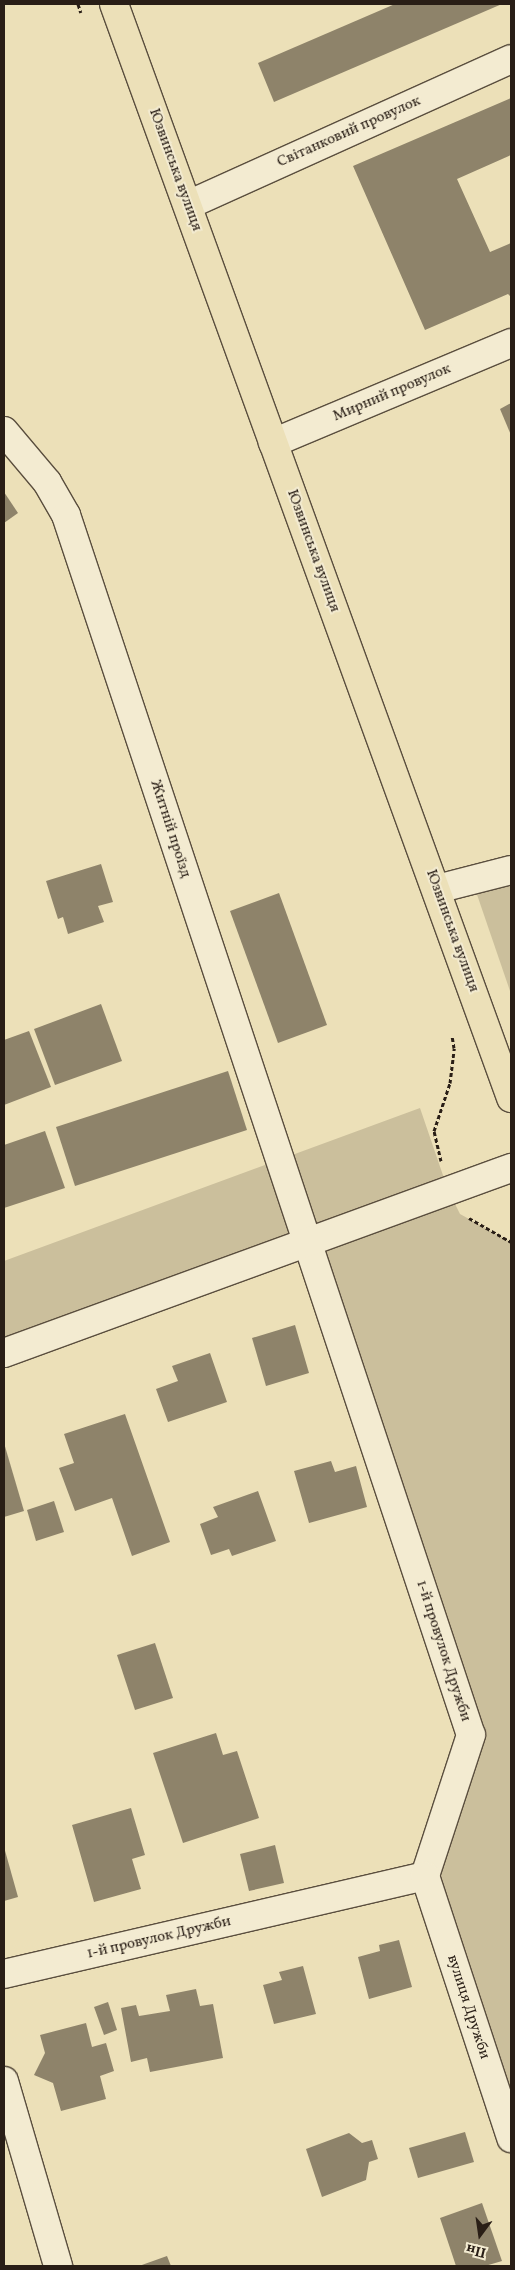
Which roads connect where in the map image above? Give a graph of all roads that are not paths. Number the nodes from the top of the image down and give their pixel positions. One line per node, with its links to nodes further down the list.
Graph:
1 (114, 4): 3 (main road, Юзвинська вулиця)
2 (511, 59): 3 (street, Світанковий провулок)
3 (188, 205): 6 (main road, Юзвинська вулиця)
4 (511, 343): 6 (street, Мирний провулок)
5 (4, 431): 11 (street, Житній проїзд)
6 (273, 443): 8 (main road, Юзвинська вулиця)
7 (511, 870): 8 (street)
8 (437, 889): 9 (main road, Юзвинська вулиця)
9 (511, 1098)
10 (511, 1168): 11 (street)
11 (308, 1243): 12 (street); 13 (street, 1-й провулок Дружби)
12 (4, 1353)
13 (425, 1876): 14 (street, 1-й провулок Дружби); 16 (street, вулиця Дружби)
14 (4, 1974)
15 (4, 2082): 17 (street)
16 (511, 2138)
17 (58, 2266)

